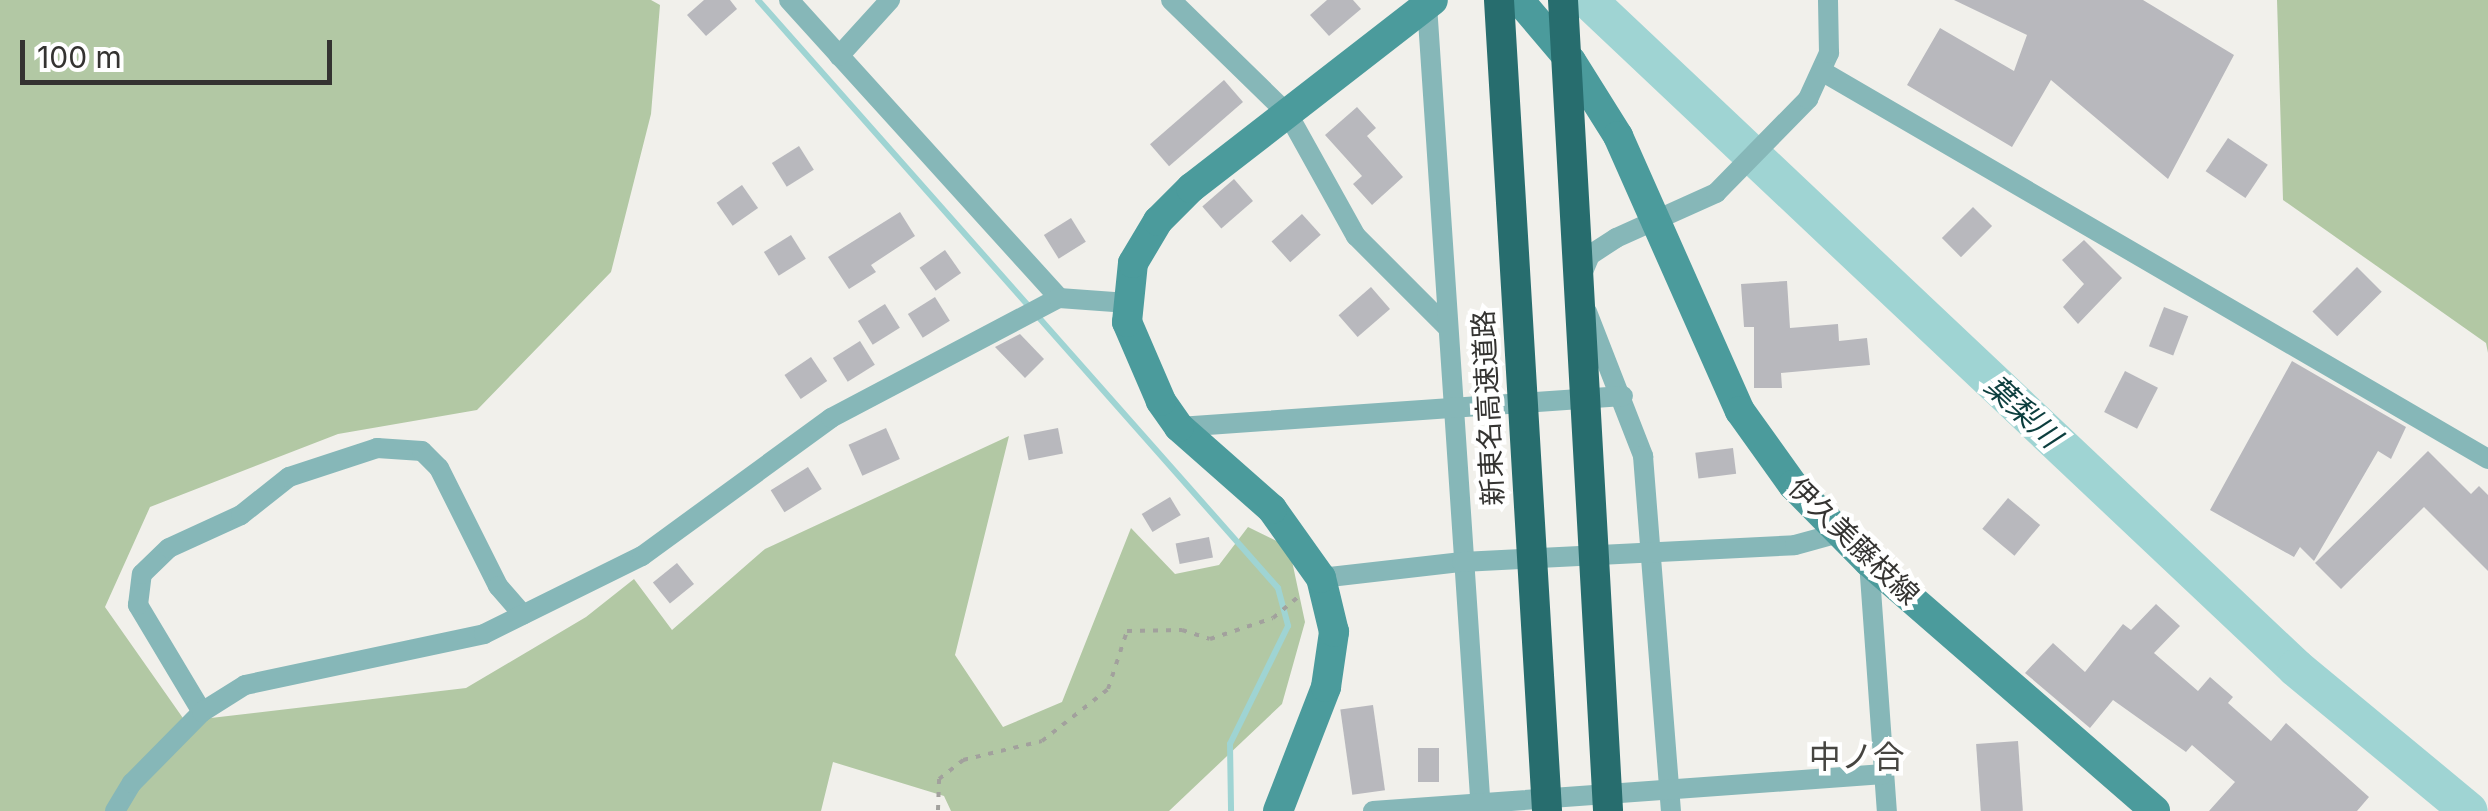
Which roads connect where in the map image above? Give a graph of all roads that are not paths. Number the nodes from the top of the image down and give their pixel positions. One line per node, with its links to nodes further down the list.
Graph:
1 (789, 0): 9 (street)
2 (890, 0): 9 (street)
3 (1171, 0): 11 (street)
4 (1499, 0): 33 (highway, 新東名高速道路, bridge)
5 (1518, 0): 12 (main road, 伊久美藤枝線)
6 (1563, 0): 34 (highway, bridge)
7 (1828, 0): 10 (street)
8 (1430, 3): 11 (main road); 15 (street)
9 (839, 56): 13 (street)
10 (1825, 73): 12 (street); 19 (street)
11 (1288, 114): 14 (main road); 15 (street)
12 (1659, 224): 16 (street); 20 (main road, 伊久美藤枝線)
13 (1059, 298): 14 (street); 25 (street)
14 (1128, 303): 18 (main road)
15 (1447, 327): 17 (street)
16 (1623, 396): 17 (street); 21 (street)
17 (1454, 408): 18 (street); 22 (street)
18 (1180, 426): 24 (main road)
19 (2488, 459)
20 (1839, 533): 21 (street); 23 (main road, 伊久美藤枝線)
21 (1654, 549): 22 (street); 28 (street)
22 (1462, 562): 24 (street); 29 (street)
23 (1869, 562): 27 (street); 36 (main road, 伊久美藤枝線)
24 (1321, 578): 31 (main road)
25 (523, 614): 26 (street); 26 (street)
26 (202, 712): 30 (street)
27 (1884, 774): 28 (street); 35 (street)
28 (1671, 800): 29 (street)
29 (1480, 808): 32 (street)
30 (116, 811)
31 (1278, 811)
32 (1373, 811)
33 (1547, 811)
34 (1608, 811)
35 (1887, 811)
36 (2155, 811)

